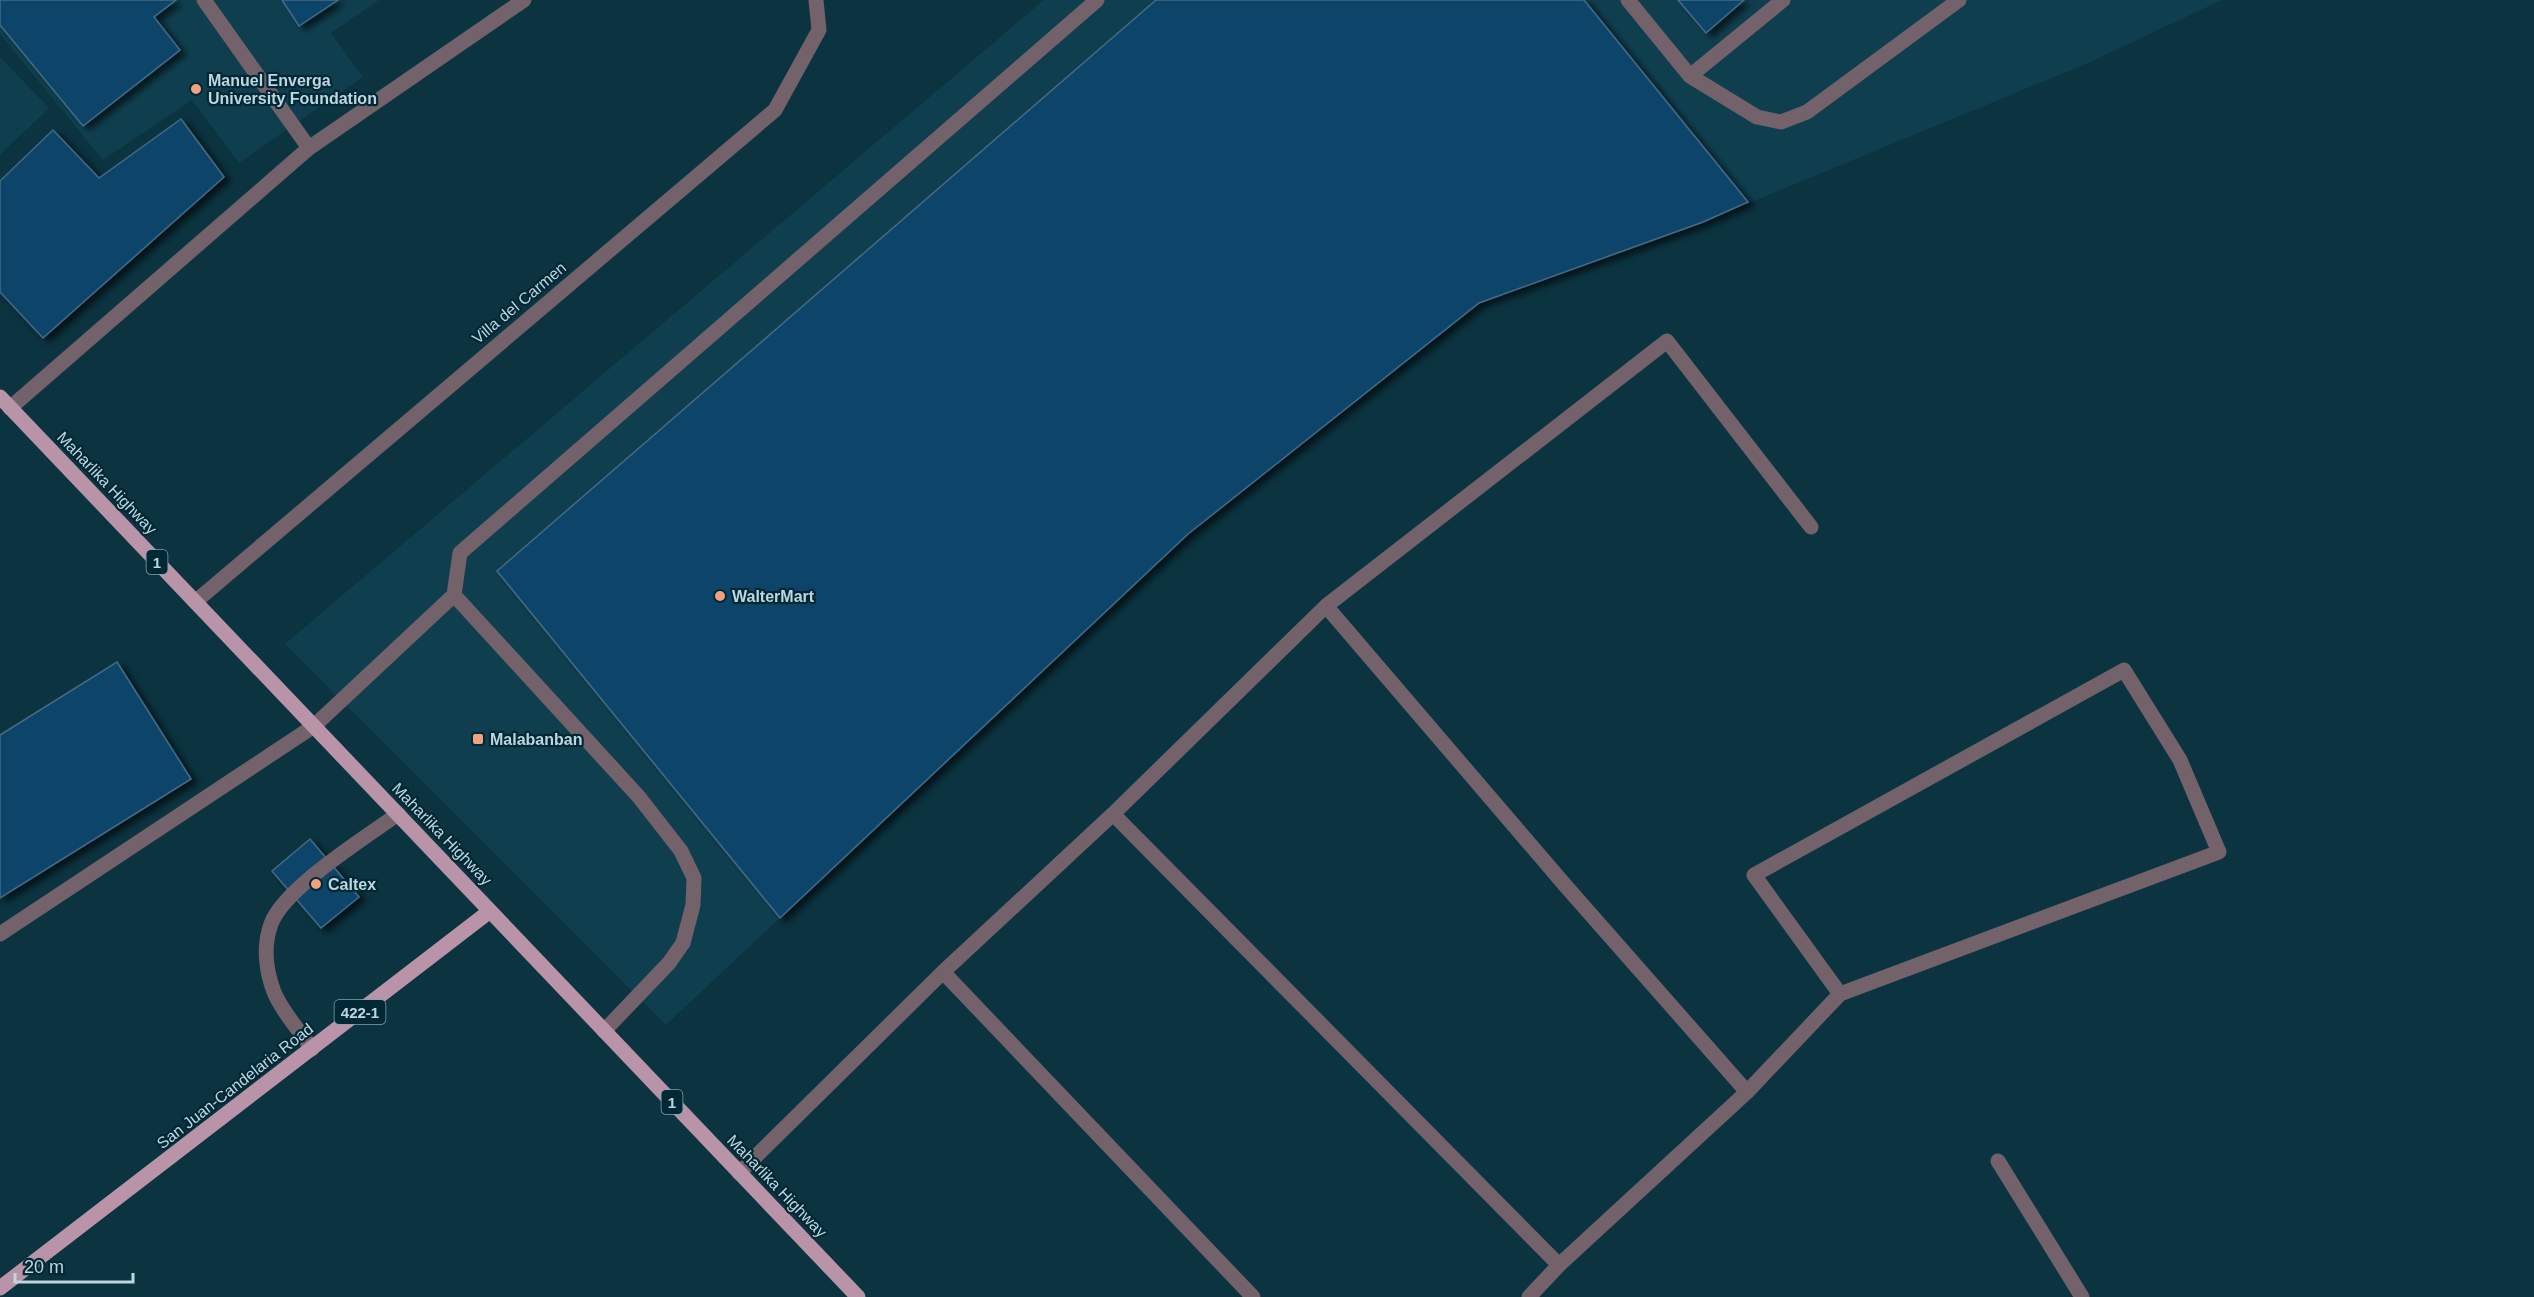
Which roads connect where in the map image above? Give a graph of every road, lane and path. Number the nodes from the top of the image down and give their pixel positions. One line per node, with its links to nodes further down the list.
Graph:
1 (204, 0): 9 (street)
2 (524, 0): 9 (street)
3 (816, 0): 13 (street, Villa del Carmen)
4 (1097, 0): 12 (street)
5 (1628, 0): 8 (street)
6 (1783, 0): 8 (street)
7 (1959, 0): 8 (street)
8 (1690, 76)
9 (309, 148): 10 (street)
10 (5, 402): 13 (main road, Maharlika Highway / 1)
11 (1811, 527): 14 (street)
12 (454, 595): 15 (street); 22 (street)
13 (195, 602): 15 (main road, Maharlika Highway / 1)
14 (1326, 606): 17 (street); 24 (street)
15 (314, 726): 16 (main road, Maharlika Highway / 1); 19 (street)
16 (398, 814): 18 (main road, Maharlika Highway / 1); 23 (street)
17 (1113, 814): 20 (street); 27 (street)
18 (490, 911): 22 (main road, Maharlika Highway / 1); 23 (main road, San Juan-Candelaria Road / 422-1)
19 (0, 934)
20 (943, 972): 26 (street); 30 (street)
21 (1840, 994): 21 (street); 24 (street)
22 (604, 1031): 26 (main road, Maharlika Highway / 1)
23 (312, 1050): 28 (main road, San Juan-Candelaria Road / 422-1)
24 (1747, 1092): 27 (street)
25 (1998, 1161): 32 (street)
26 (739, 1173): 29 (main road, Maharlika Highway / 1)
27 (1559, 1265): 31 (street)
28 (0, 1288)
29 (858, 1297)
30 (1253, 1297)
31 (1529, 1297)
32 (2082, 1297)

